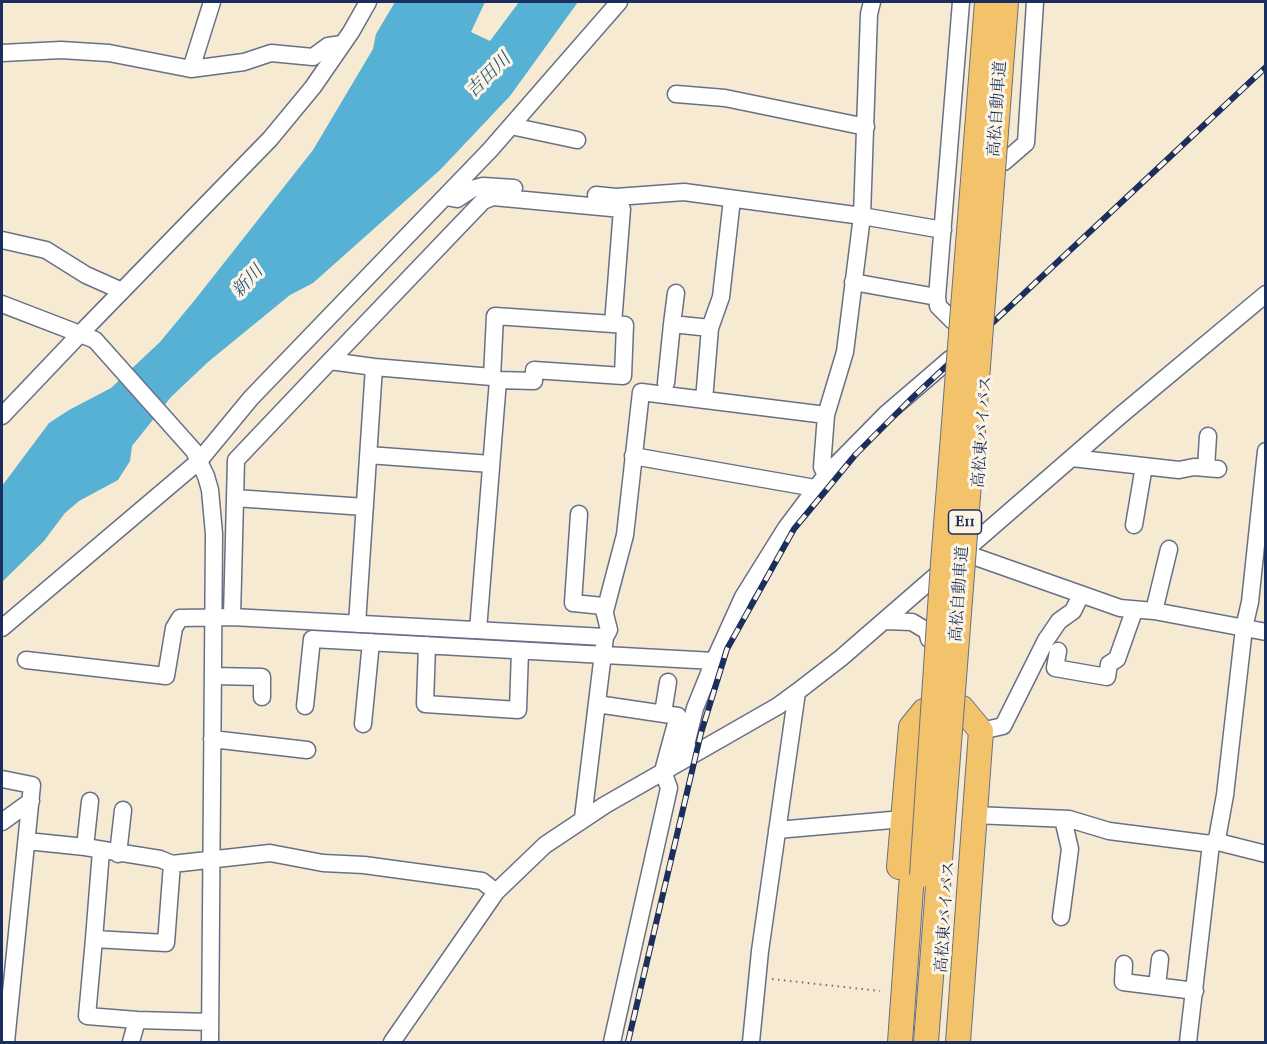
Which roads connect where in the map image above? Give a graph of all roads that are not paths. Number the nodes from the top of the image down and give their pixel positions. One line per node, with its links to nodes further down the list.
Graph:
1 (212, 2): 13 (street)
2 (368, 2): 11 (street)
3 (619, 2): 15 (street)
4 (873, 2): 16 (street)
5 (961, 2): 22 (street)
6 (978, 2): 30 (highway)
7 (987, 2): 132 (highway, 高松自動車道 / E11, bridge)
8 (1006, 2): 133 (highway, 高松自動車道 / E11, bridge)
9 (1016, 2): 18 (highway, 高松東バイパス)
10 (1035, 2): 18 (street)
11 (342, 44): 13 (street); 25 (street)
12 (2, 53): 13 (street)
13 (191, 69)
14 (675, 94): 16 (street)
15 (511, 126): 17 (street); 19 (street)
16 (866, 127): 21 (street)
17 (577, 141)
18 (1004, 162): 59 (highway, 高松東バイパス)
19 (446, 197): 20 (street); 46 (street)
20 (732, 199): 21 (street); 33 (street)
21 (862, 216): 22 (street); 24 (street)
22 (943, 231): 30 (street)
23 (2, 240): 25 (street)
24 (853, 282): 28 (street); 41 (street)
25 (122, 291): 34 (street)
26 (676, 293): 32 (street)
27 (1266, 294): 48 (street)
28 (931, 296)
29 (2, 304): 34 (street)
30 (953, 321): 35 (highway)
31 (613, 324): 36 (street); 38 (street); 38 (street)
32 (672, 324): 33 (street); 39 (street)
33 (710, 328): 40 (street)
34 (88, 337): 42 (street); 46 (street)
35 (950, 359): 51 (street); 60 (highway)
36 (330, 362): 37 (street); 54 (street)
37 (374, 367): 38 (street); 45 (street)
38 (495, 378): 49 (street)
39 (666, 383)
40 (704, 400): 41 (street); 47 (street)
41 (826, 415): 51 (street)
42 (2, 416)
43 (1208, 436): 50 (street)
44 (1266, 451): 53 (street)
45 (368, 455): 49 (street); 55 (street)
46 (196, 456): 65 (street); 69 (street)
47 (633, 456): 52 (street); 62 (street)
48 (1072, 458): 50 (street); 59 (street)
49 (491, 464): 71 (street)
50 (1144, 466): 57 (street)
51 (826, 474): 52 (street)
52 (815, 488): 81 (street)
53 (1264, 490): 70 (street)
54 (235, 498): 55 (street); 66 (street)
55 (365, 507): 68 (street)
56 (579, 514): 62 (street)
57 (1134, 525)
58 (1169, 549): 64 (street)
59 (974, 550): 60 (street); 61 (street); 88 (highway, 高松東バイパス)
60 (933, 579): 67 (street); 74 (highway)
61 (1082, 595): 63 (street); 92 (street)
62 (605, 611): 73 (street)
63 (1134, 611): 64 (street); 78 (street)
64 (1154, 611): 70 (street)
65 (213, 613): 66 (street); 80 (street); 82 (street)
66 (232, 617): 68 (street)
67 (885, 621): 74 (street); 84 (street)
68 (357, 624): 71 (street)
69 (2, 628)
70 (1244, 628): 72 (street); 108 (street)
71 (478, 630): 73 (street)
72 (1266, 632)
73 (605, 636): 79 (street)
74 (929, 639): 89 (highway)
75 (371, 642): 76 (street); 87 (street); 91 (street)
76 (427, 645): 77 (street); 77 (street)
77 (520, 651): 79 (street)
78 (1058, 651)
79 (603, 655): 81 (street); 86 (street)
80 (26, 660)
81 (714, 661): 95 (street)
82 (213, 675): 85 (street); 93 (street)
83 (668, 682): 90 (street)
84 (797, 692): 95 (street); 106 (street)
85 (262, 697)
86 (597, 704): 90 (street); 102 (street)
87 (305, 706)
88 (962, 708): 92 (highway); 117 (highway, 高松東バイパス)
89 (924, 711): 103 (highway); 131 (highway)
90 (663, 713): 96 (street)
91 (363, 724)
92 (981, 730): 101 (highway)
93 (212, 739): 94 (street); 112 (street)
94 (307, 750)
95 (682, 761): 96 (street)
96 (663, 771): 102 (street); 128 (street)
97 (2, 779): 98 (street)
98 (31, 801): 105 (street); 107 (street)
99 (90, 801): 109 (street)
100 (123, 810): 110 (street)
101 (974, 815): 104 (street); 117 (highway)
102 (583, 818): 114 (street)
103 (903, 819): 106 (street); 130 (highway)
104 (1063, 819): 108 (street); 115 (street)
105 (2, 822)
106 (777, 830): 129 (street)
107 (27, 841): 109 (street); 124 (street)
108 (1212, 842): 111 (street); 121 (street)
109 (85, 847): 110 (street)
110 (110, 853): 113 (street); 116 (street)
111 (1266, 854)
112 (210, 861): 113 (street); 114 (street); 123 (street)
113 (172, 864): 116 (street)
114 (496, 892): 127 (street)
115 (1061, 917)
116 (94, 939): 122 (street)
117 (954, 957): 134 (highway, 高松東バイパス); 135 (highway)
118 (1160, 959): 120 (street)
119 (1124, 964): 120 (street)
120 (1157, 986): 121 (street)
121 (1195, 991): 136 (street)
122 (137, 1020): 123 (street); 125 (street)
123 (210, 1022): 126 (street)
124 (6, 1042)
125 (131, 1042)
126 (210, 1042)
127 (392, 1042)
128 (612, 1042)
129 (751, 1042)
130 (885, 1042)
131 (900, 1042)
132 (910, 1042)
133 (926, 1042)
134 (937, 1042)
135 (958, 1042)
136 (1188, 1042)

